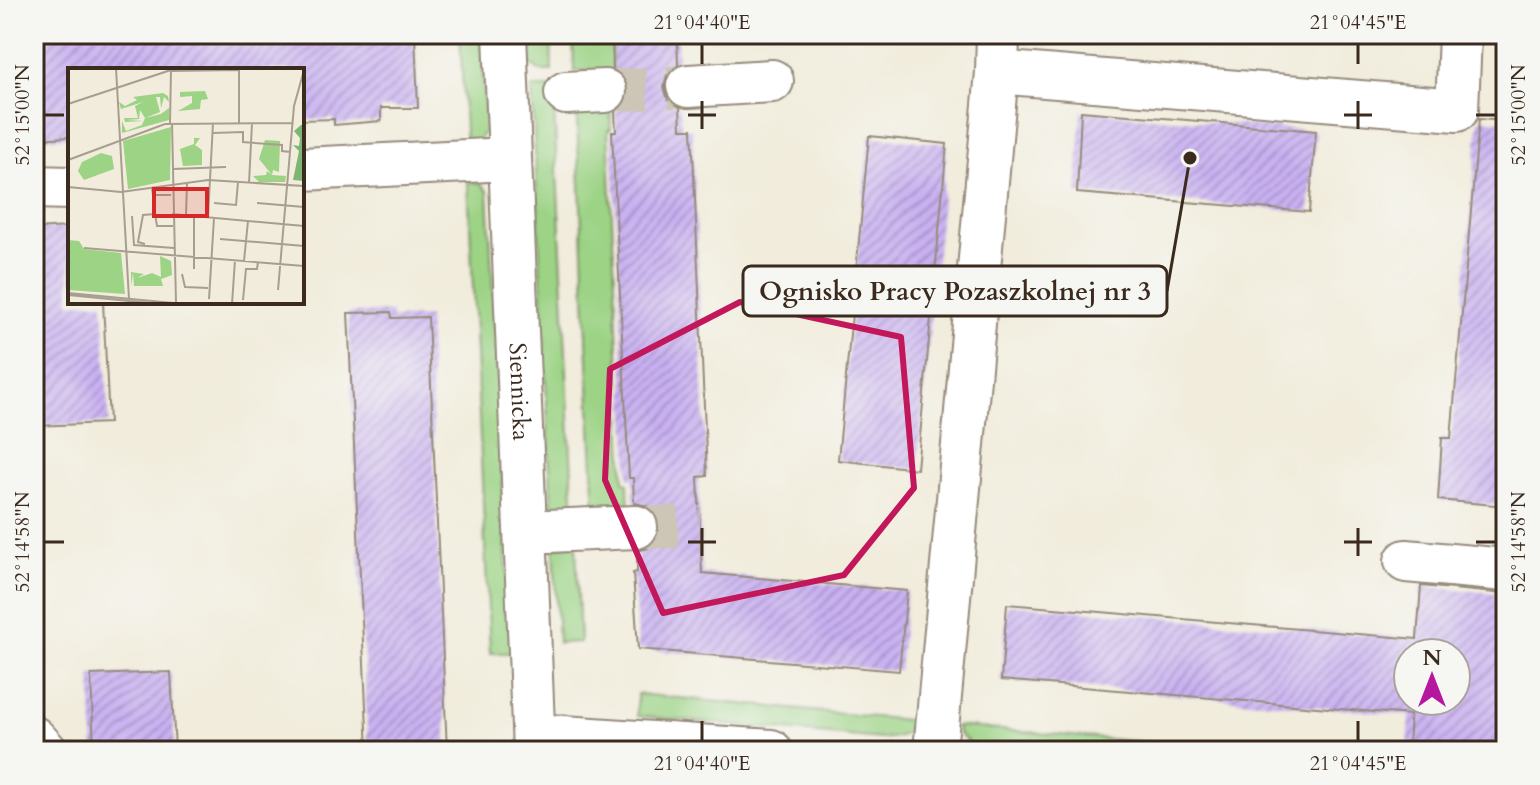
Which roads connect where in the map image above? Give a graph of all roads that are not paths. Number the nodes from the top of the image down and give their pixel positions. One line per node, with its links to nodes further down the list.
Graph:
1 (505, 34): 6 (street, Siennicka)
2 (1460, 34): 3 (street)
3 (998, 53): 18 (street)
4 (772, 81): 5 (street)
5 (688, 86)
6 (509, 159): 7 (street); 11 (street, Siennicka)
7 (304, 169)
8 (34, 187): 9 (street)
9 (68, 188)
10 (636, 527): 11 (street)
11 (526, 532): 15 (street, Siennicka)
12 (1406, 561): 13 (street)
13 (1506, 570)
14 (34, 738): 16 (street)
15 (534, 743): 17 (street)
16 (46, 751)
17 (771, 751)
18 (935, 751)

